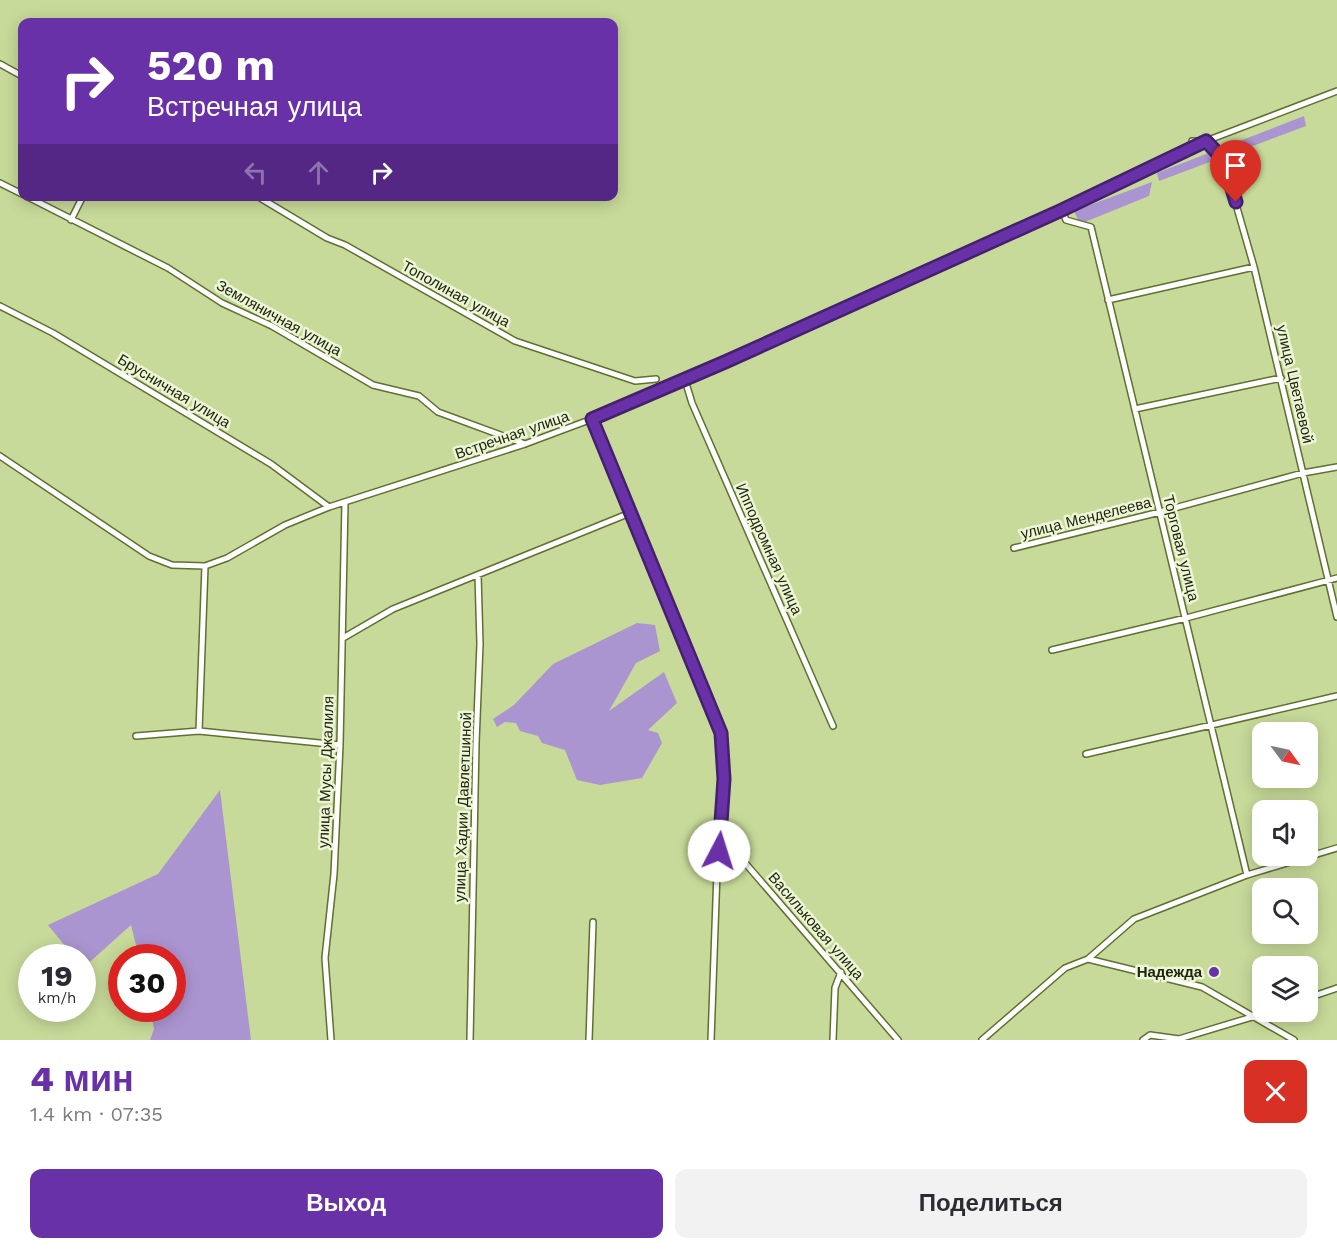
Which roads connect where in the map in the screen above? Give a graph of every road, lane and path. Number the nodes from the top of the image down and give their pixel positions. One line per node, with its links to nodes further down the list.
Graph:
1 (0, 64): 2 (street)
2 (18, 74)
3 (1337, 91): 5 (street, Встречная улица)
4 (1192, 141): 5 (street)
5 (1206, 141): 11 (street, Встречная улица); 13 (street, улица Цветаевой)
6 (0, 183): 7 (street, Земляничная улица)
7 (18, 192)
8 (35, 201): 12 (street, Земляничная улица)
9 (80, 201): 12 (street)
10 (265, 201): 17 (street, Тополиная улица)
11 (1062, 210): 14 (street, Торговая улица); 18 (street, Встречная улица)
12 (71, 220): 21 (street, Земляничная улица)
13 (1254, 267): 14 (street); 16 (street, улица Цветаевой)
14 (1108, 300): 19 (street, Торговая улица)
15 (0, 306): 26 (street, Брусничная улица)
16 (1281, 378): 19 (street); 24 (street, улица Цветаевой)
17 (656, 379)
18 (685, 380): 20 (street, Встречная улица); 40 (street, Ипподромная улица)
19 (1135, 409): 27 (street, Торговая улица)
20 (592, 419): 21 (street, Встречная улица); 28 (street)
21 (525, 444): 25 (street, Встречная улица)
22 (0, 456): 30 (street, Встречная улица)
23 (1337, 467): 24 (street, улица Менделеева)
24 (1303, 472): 27 (street, улица Менделеева); 33 (street, улица Цветаевой)
25 (345, 503): 26 (street, Встречная улица); 36 (street, улица Мусы Джалиля)
26 (329, 507): 30 (street, Встречная улица)
27 (1160, 512): 29 (street, улица Менделеева); 35 (street, Торговая улица)
28 (630, 513): 31 (street); 45 (street)
29 (1014, 548)
30 (205, 566): 41 (street)
31 (478, 575): 36 (street); 57 (street, улица Хадии Давлетшиной)
32 (1337, 578): 33 (street)
33 (1328, 581): 34 (street, улица Цветаевой); 35 (street)
34 (1337, 616)
35 (1186, 618): 37 (street); 39 (street, Торговая улица)
36 (343, 638): 43 (street, улица Мусы Джалиля)
37 (1052, 650)
38 (1337, 696): 39 (street)
39 (1211, 724): 44 (street); 47 (street, Торговая улица)
40 (833, 726)
41 (200, 731): 42 (street); 43 (street)
42 (136, 736)
43 (340, 745): 56 (street, улица Мусы Джалиля)
44 (1086, 754)
45 (722, 830): 50 (street, Васильковая улица); 59 (street)
46 (1337, 848): 47 (street)
47 (1247, 874): 49 (street)
48 (593, 922): 58 (street)
49 (1088, 958): 53 (street); 62 (street)
50 (841, 972): 60 (street); 61 (street, Васильковая улица)
51 (1337, 988): 52 (street)
52 (1318, 995)
53 (1252, 1017)
54 (1252, 1018): 64 (street)
55 (1260, 1022): 65 (street)
56 (331, 1040)
57 (470, 1040)
58 (589, 1040)
59 (711, 1040)
60 (833, 1040)
61 (898, 1040)
62 (982, 1040)
63 (1143, 1040): 64 (street)
64 (1179, 1040)
65 (1294, 1040)

